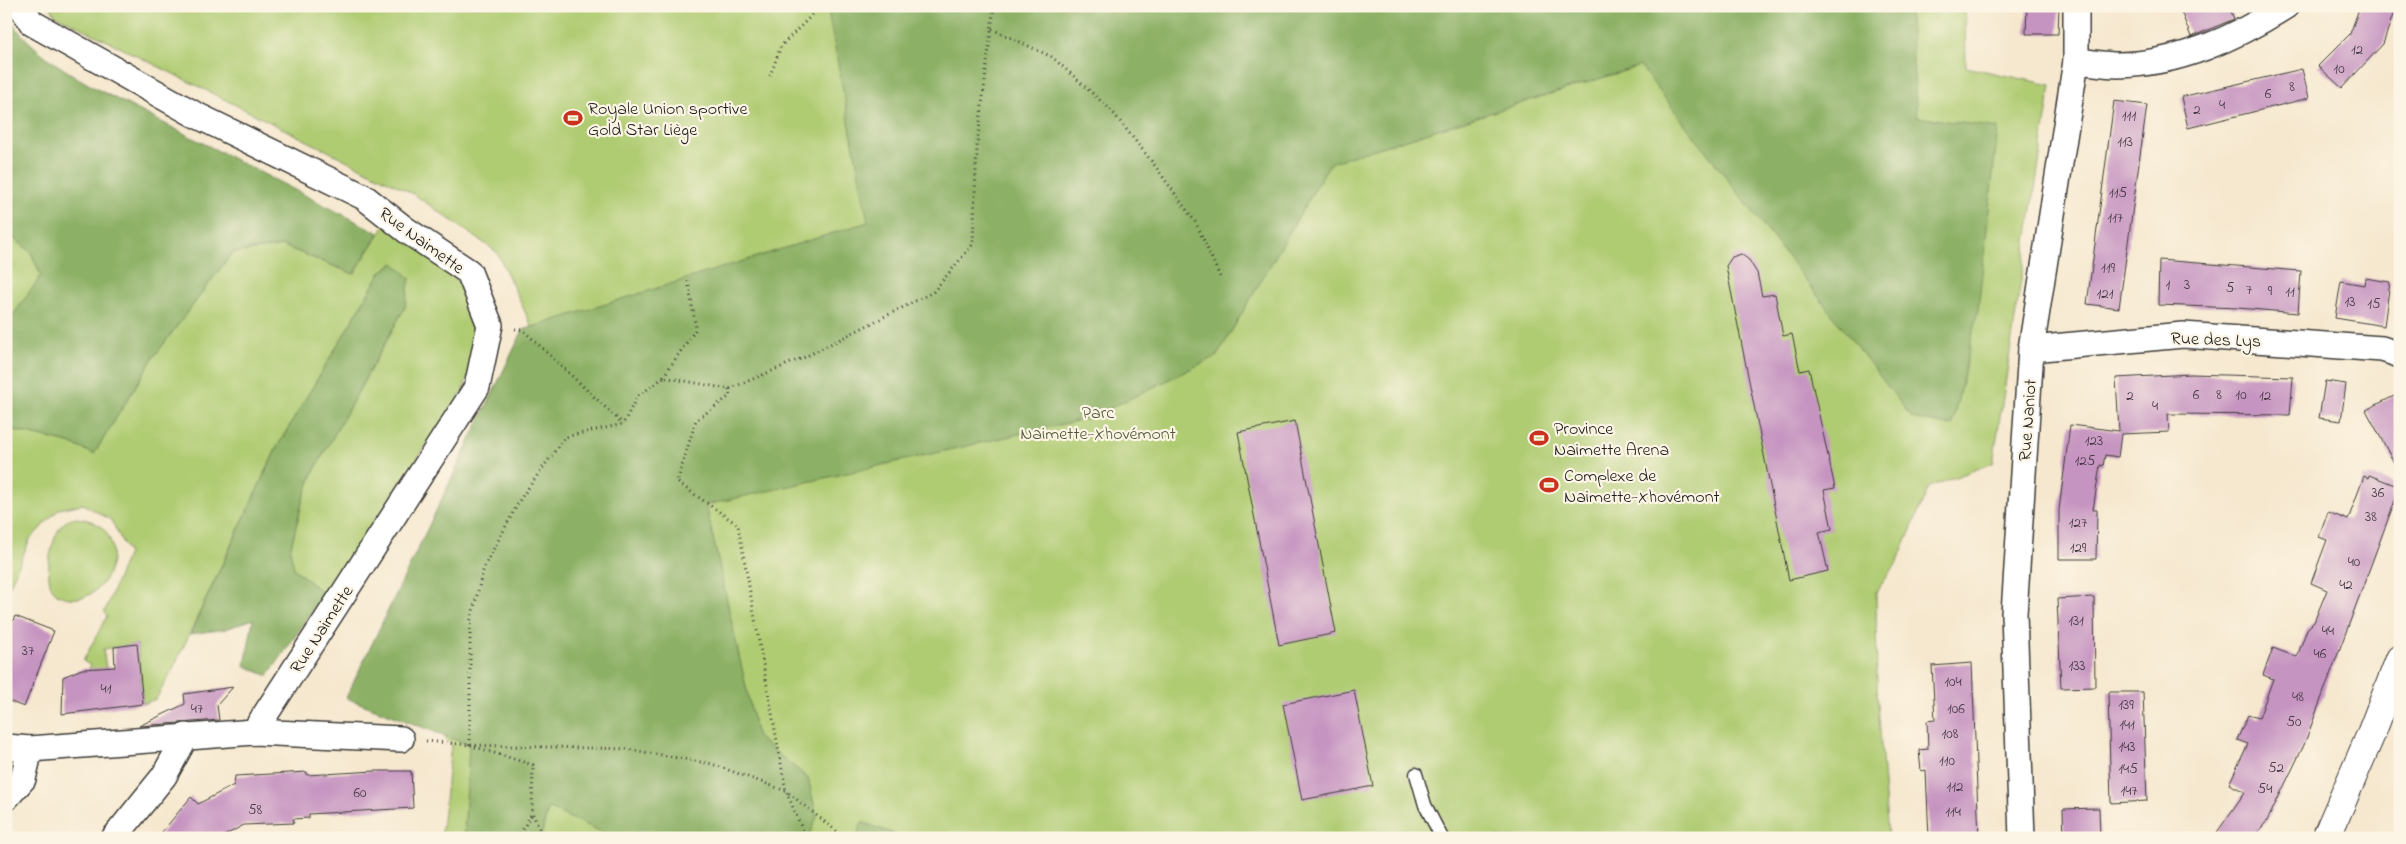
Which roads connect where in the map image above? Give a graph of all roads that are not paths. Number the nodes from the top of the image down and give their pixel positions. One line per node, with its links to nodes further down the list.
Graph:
1 (21, 6): 8 (street, Rue Naimette)
2 (2076, 6): 4 (street, Rue Naniot)
3 (2286, 6): 4 (street)
4 (2076, 61): 5 (street, Rue Naniot)
5 (2031, 349): 6 (street, Rue des Lys); 16 (street, Rue Naniot)
6 (2400, 355)
7 (2400, 659): 17 (street)
8 (254, 732): 9 (street); 10 (street)
9 (186, 736): 11 (street); 14 (street)
10 (401, 739)
11 (18, 748): 13 (street)
12 (1416, 774): 15 (lane)
13 (6, 798)
14 (114, 838)
15 (1442, 838)
16 (2022, 838)
17 (2326, 838)

